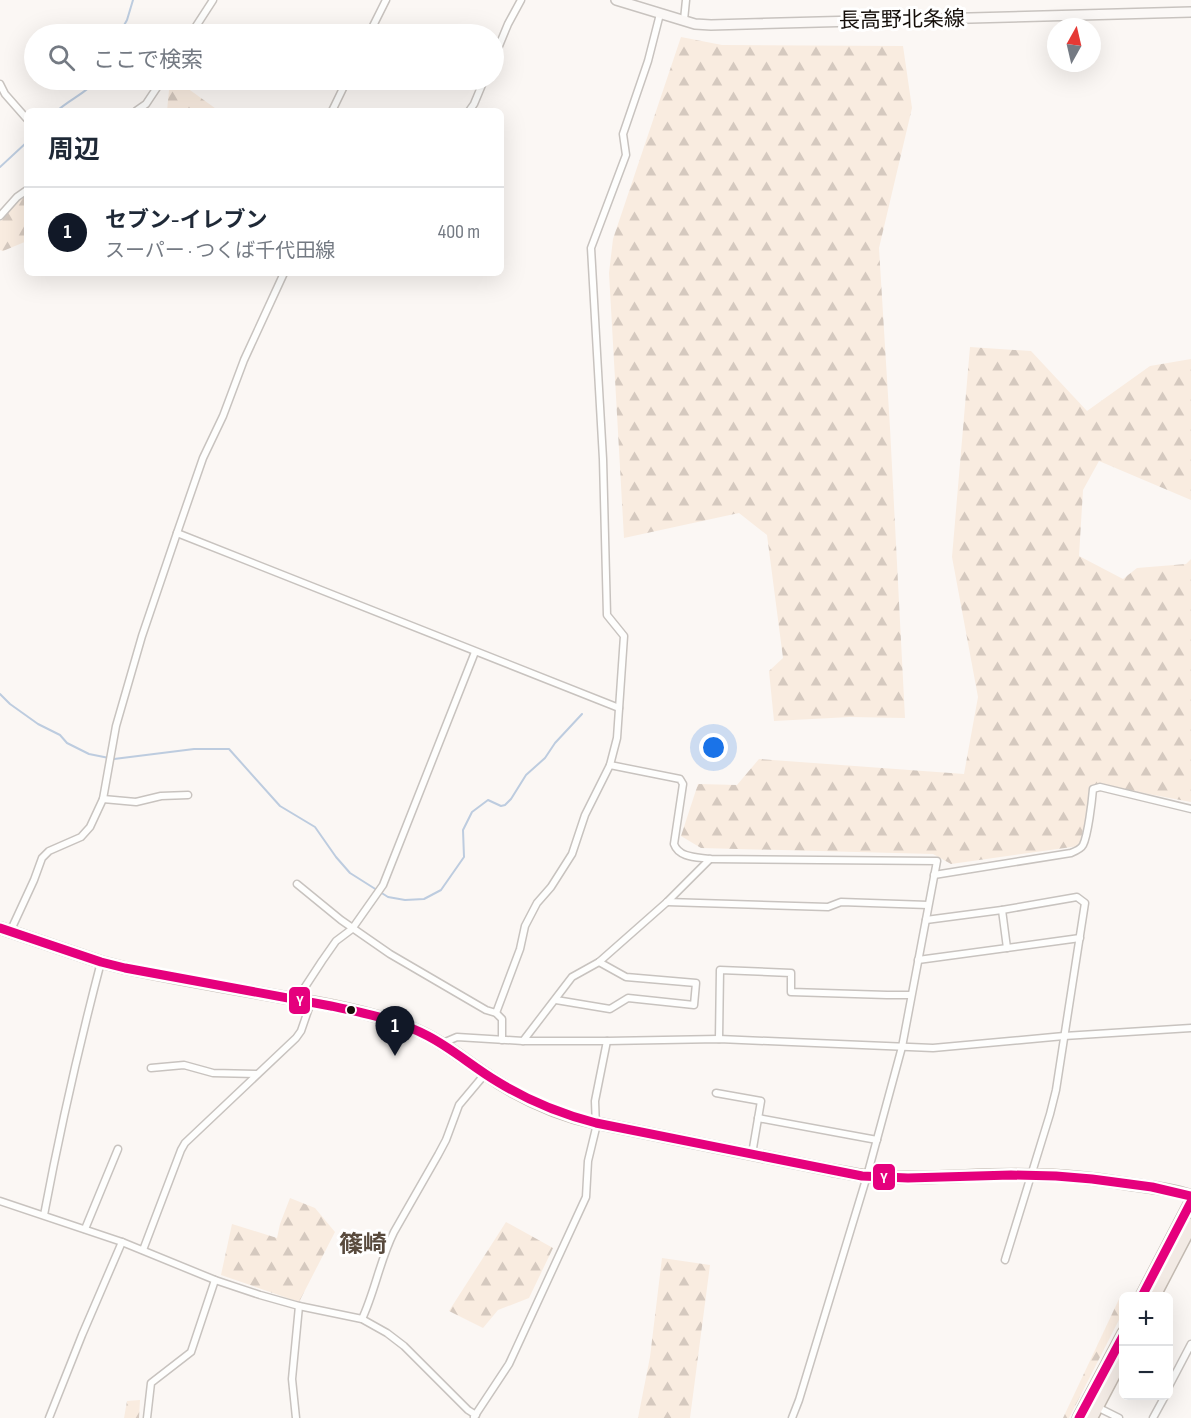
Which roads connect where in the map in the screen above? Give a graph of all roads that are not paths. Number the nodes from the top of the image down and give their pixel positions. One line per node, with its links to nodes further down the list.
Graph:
1 (213, 0): 9 (street)
2 (386, 0): 10 (street)
3 (521, 0): 11 (street)
4 (616, 0): 7 (main road, 長高野北条線)
5 (686, 0): 8 (street)
6 (1191, 12): 8 (main road, 長高野北条線)
7 (660, 14): 8 (main road, 長高野北条線); 26 (street)
8 (684, 20)
9 (197, 24)
10 (374, 24)
11 (504, 34)
12 (0, 84): 16 (street)
13 (155, 90): 17 (street)
14 (342, 90): 18 (street)
15 (480, 90): 19 (street)
16 (2, 96): 20 (street)
17 (140, 108)
18 (333, 108)
19 (472, 108)
20 (24, 116)
21 (24, 192): 22 (street)
22 (0, 216)
23 (283, 276): 24 (street)
24 (177, 532): 25 (street); 29 (street)
25 (475, 652): 26 (street); 38 (street)
26 (619, 708): 27 (street)
27 (610, 765): 31 (street); 49 (street)
28 (188, 795): 29 (street)
29 (103, 799): 39 (street)
30 (1191, 809): 32 (street)
31 (710, 859): 32 (street); 34 (street)
32 (934, 875): 35 (street)
33 (297, 884): 38 (street)
34 (668, 902): 35 (street); 44 (street)
35 (928, 905): 37 (street)
36 (1002, 910): 37 (street); 40 (street); 41 (street)
37 (926, 920): 42 (street)
38 (352, 928): 46 (street); 49 (street)
39 (5, 930): 43 (main road)
40 (1080, 938): 41 (street); 51 (street)
41 (1007, 948): 42 (street)
42 (918, 960): 45 (street)
43 (101, 962): 46 (main road); 72 (street)
44 (599, 962): 47 (street); 47 (street)
45 (911, 994): 52 (street); 57 (street)
46 (299, 1000): 48 (main road)
47 (556, 1000): 54 (street)
48 (311, 1002): 56 (main road); 59 (street)
49 (496, 1013): 53 (street)
50 (1191, 1028): 51 (street)
51 (1064, 1036): 57 (street); 67 (street)
52 (719, 1039): 55 (street); 57 (street)
53 (502, 1040): 54 (street); 56 (street)
54 (523, 1041): 55 (street)
55 (607, 1041): 63 (street)
56 (442, 1043): 60 (main road)
57 (902, 1047): 64 (street)
58 (151, 1068): 59 (street)
59 (258, 1074): 76 (street)
60 (484, 1074): 63 (main road); 82 (street)
61 (716, 1094): 62 (street)
62 (758, 1118): 64 (street); 66 (street)
63 (596, 1123): 66 (main road); 89 (street)
64 (877, 1140): 68 (street)
65 (118, 1149): 74 (street)
66 (752, 1154): 68 (main road)
67 (1031, 1174): 68 (main road); 69 (main road); 77 (street)
68 (867, 1176): 93 (street)
69 (1191, 1196)
70 (0, 1201): 72 (street)
71 (1191, 1202): 79 (highway)
72 (44, 1215): 74 (street)
73 (1191, 1225): 80 (highway)
74 (86, 1229): 75 (street)
75 (122, 1242): 76 (street); 90 (street)
76 (142, 1250): 78 (street)
77 (1005, 1260)
78 (215, 1280): 81 (street); 91 (street)
79 (1144, 1292)
80 (1156, 1292)
81 (299, 1306): 82 (street); 92 (street)
82 (362, 1319): 89 (street)
83 (1119, 1342): 94 (highway)
84 (1191, 1344): 86 (street)
85 (1119, 1364): 88 (highway)
86 (1173, 1378)
87 (1162, 1400): 96 (street)
88 (1094, 1412): 95 (street)
89 (475, 1417)
90 (49, 1418)
91 (147, 1418)
92 (296, 1418)
93 (792, 1418)
94 (1079, 1418)
95 (1119, 1418)
96 (1153, 1418)

